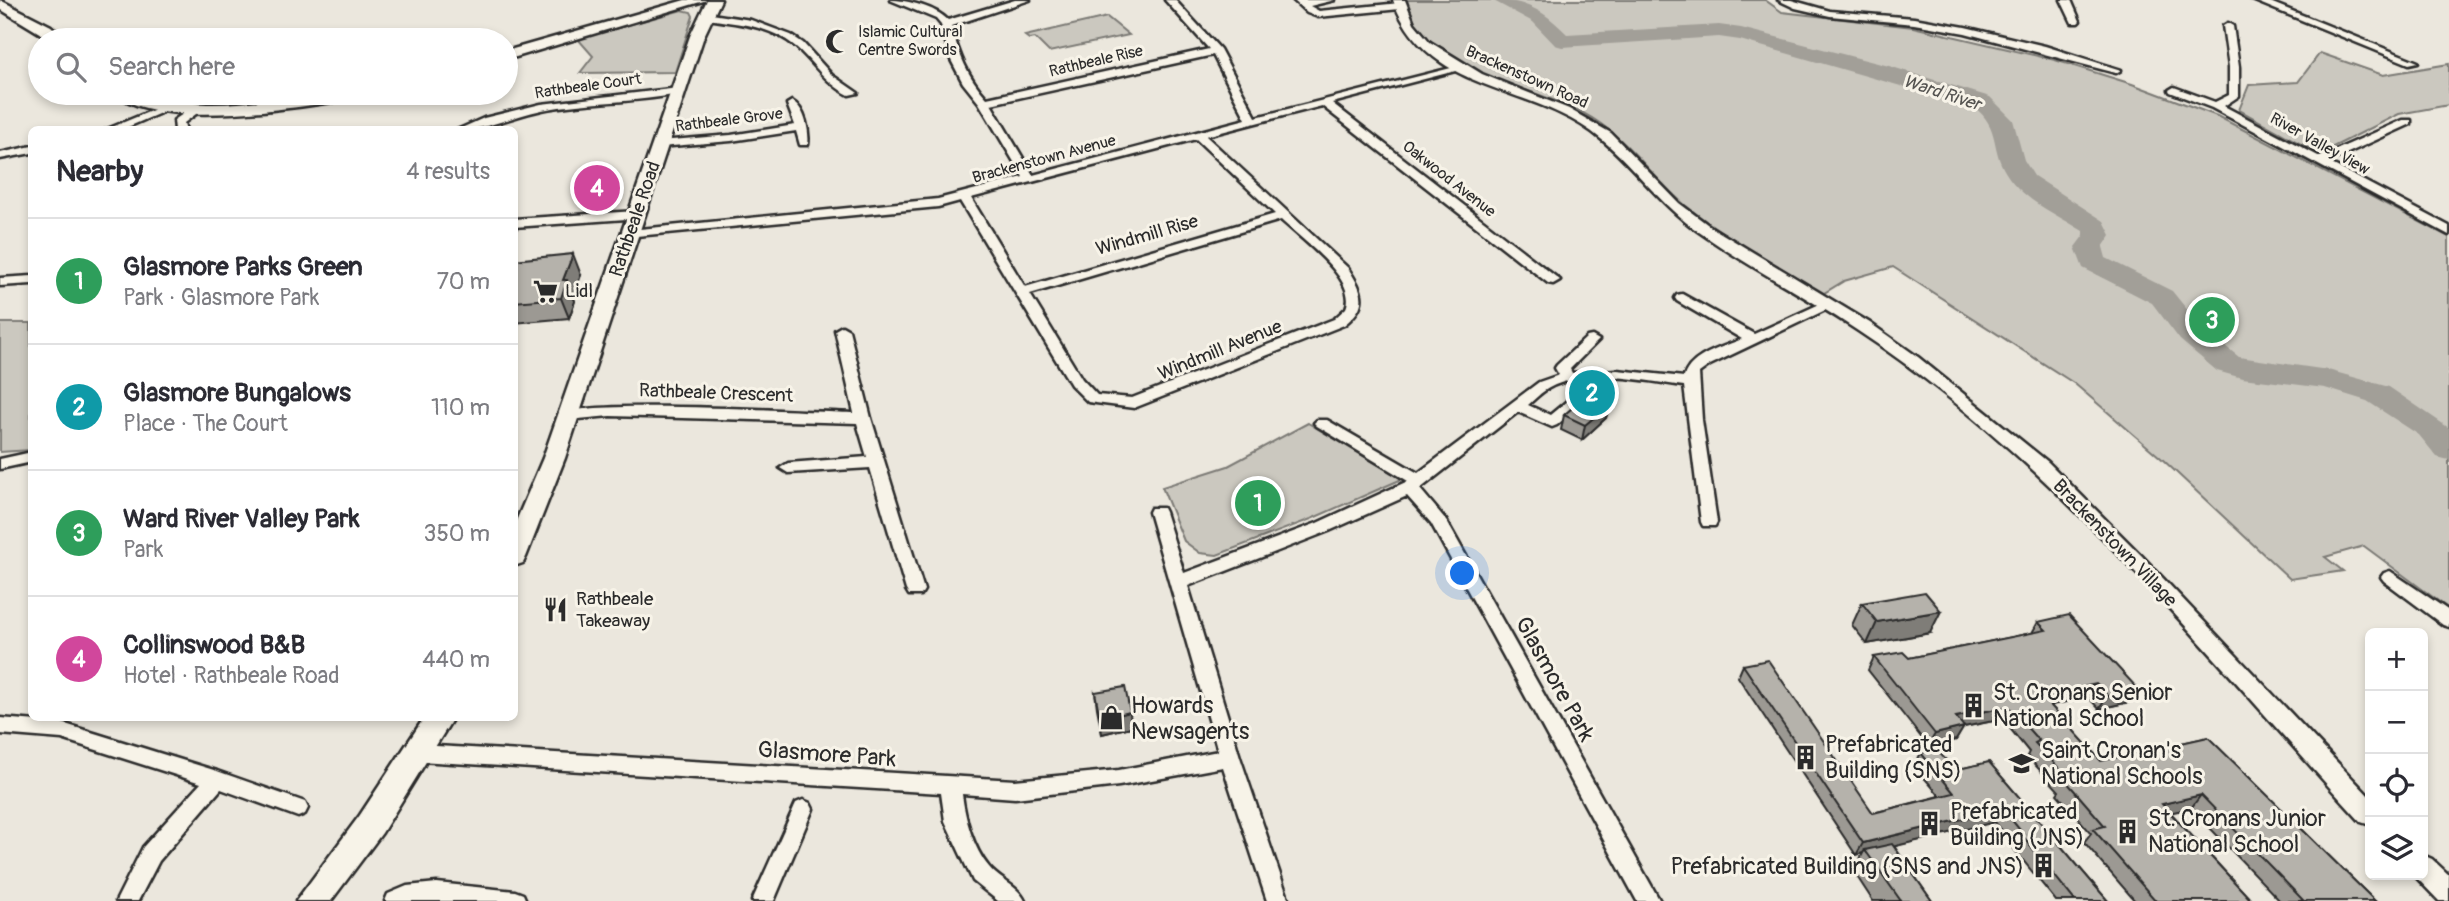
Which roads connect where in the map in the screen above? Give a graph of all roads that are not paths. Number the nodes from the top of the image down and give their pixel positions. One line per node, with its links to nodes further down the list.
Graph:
1 (895, 0): 14 (street)
2 (1025, 0): 14 (street)
3 (1170, 0): 17 (street)
4 (1330, 0): 9 (street)
5 (1783, 0): 21 (street)
6 (2066, 0): 13 (street)
7 (2277, 0): 8 (street)
8 (2260, 1): 19 (street)
9 (1300, 2): 10 (street)
10 (1400, 3): 20 (street, Brackenstown Road)
11 (0, 4): 16 (main road)
12 (706, 5): 18 (main road); 23 (main road, Rathbeale Road); 24 (street)
13 (2075, 21)
14 (946, 24): 25 (street)
15 (2228, 26): 30 (street)
16 (39, 28)
17 (1216, 51): 25 (street, Rathbeale Rise); 32 (street)
18 (518, 53)
19 (2413, 62)
20 (1458, 67): 26 (street, Brackenstown Avenue); 56 (street, Brackenstown Road)
21 (2116, 70)
22 (2174, 90): 30 (street, River Valley View)
23 (679, 91): 36 (street, Rathbeale Court); 40 (main road, Rathbeale Road)
24 (853, 93)
25 (984, 102): 45 (street)
26 (1325, 103): 32 (street, Brackenstown Avenue); 52 (street, Oakwood Avenue)
27 (792, 104): 37 (street, Rathbeale Grove)
28 (174, 105): 31 (main road); 34 (street)
29 (273, 105): 31 (main road)
30 (2216, 106): 43 (street, River Valley View)
31 (200, 108): 35 (street)
32 (1253, 121): 38 (street, Brackenstown Avenue)
33 (2407, 122): 43 (street)
34 (120, 126)
35 (179, 126)
36 (475, 126)
37 (802, 127): 39 (street, Rathbeale Grove); 40 (street, Rathbeale Grove)
38 (1198, 135): 45 (street, Brackenstown Avenue); 47 (street, Windmill Avenue)
39 (804, 143)
40 (660, 144): 49 (main road, Rathbeale Road)
41 (28, 150): 42 (street)
42 (3, 155): 44 (street)
43 (2318, 162): 50 (street, River Valley View)
44 (0, 169)
45 (1030, 179): 46 (street, Brackenstown Avenue)
46 (964, 197): 49 (street, Brackenstown Avenue); 54 (street, Windmill Avenue)
47 (1284, 215): 54 (street, Windmill Rise); 54 (street, Windmill Avenue)
48 (518, 223): 49 (street, Brackenstown Avenue)
49 (633, 224): 64 (main road, Rathbeale Road)
50 (2449, 231)
51 (28, 280): 53 (street)
52 (1553, 280)
53 (0, 282)
54 (1022, 292)
55 (1682, 298): 58 (street)
56 (1829, 305): 58 (street); 87 (street, Brackenstown Village)
57 (842, 330): 65 (street)
58 (1753, 339): 61 (street)
59 (1592, 340): 60 (street)
60 (1567, 376): 61 (street); 63 (street)
61 (1690, 382): 73 (street)
62 (1578, 399): 63 (street)
63 (1517, 406): 71 (street)
64 (568, 415): 65 (street, Rathbeale Crescent); 74 (main road, Rathbeale Road)
65 (863, 418): 68 (street)
66 (1321, 423): 71 (street, Glasmore Park)
67 (28, 458): 69 (street)
68 (876, 462): 70 (street); 77 (street)
69 (0, 464)
70 (788, 468)
71 (1414, 484): 76 (street); 97 (street, Glasmore Park)
72 (1157, 512): 76 (street)
73 (1709, 522)
74 (518, 546)
75 (2390, 577): 78 (street)
76 (1179, 582): 82 (street)
77 (915, 590)
78 (2449, 620)
79 (437, 721): 81 (main road)
80 (0, 726): 83 (street)
81 (419, 753): 84 (street, Glasmore Park); 91 (main road)
82 (1230, 757): 84 (street, Glasmore Park); 96 (street)
83 (217, 779): 85 (street); 90 (street)
84 (951, 788): 95 (street)
85 (298, 808)
86 (803, 809): 94 (street)
87 (2365, 809)
88 (2428, 872): 89 (street)
89 (2449, 893)
90 (127, 901)
91 (312, 901)
92 (396, 901): 93 (street)
93 (515, 901)
94 (763, 901)
95 (1014, 901)
96 (1278, 901)
97 (1649, 901)

